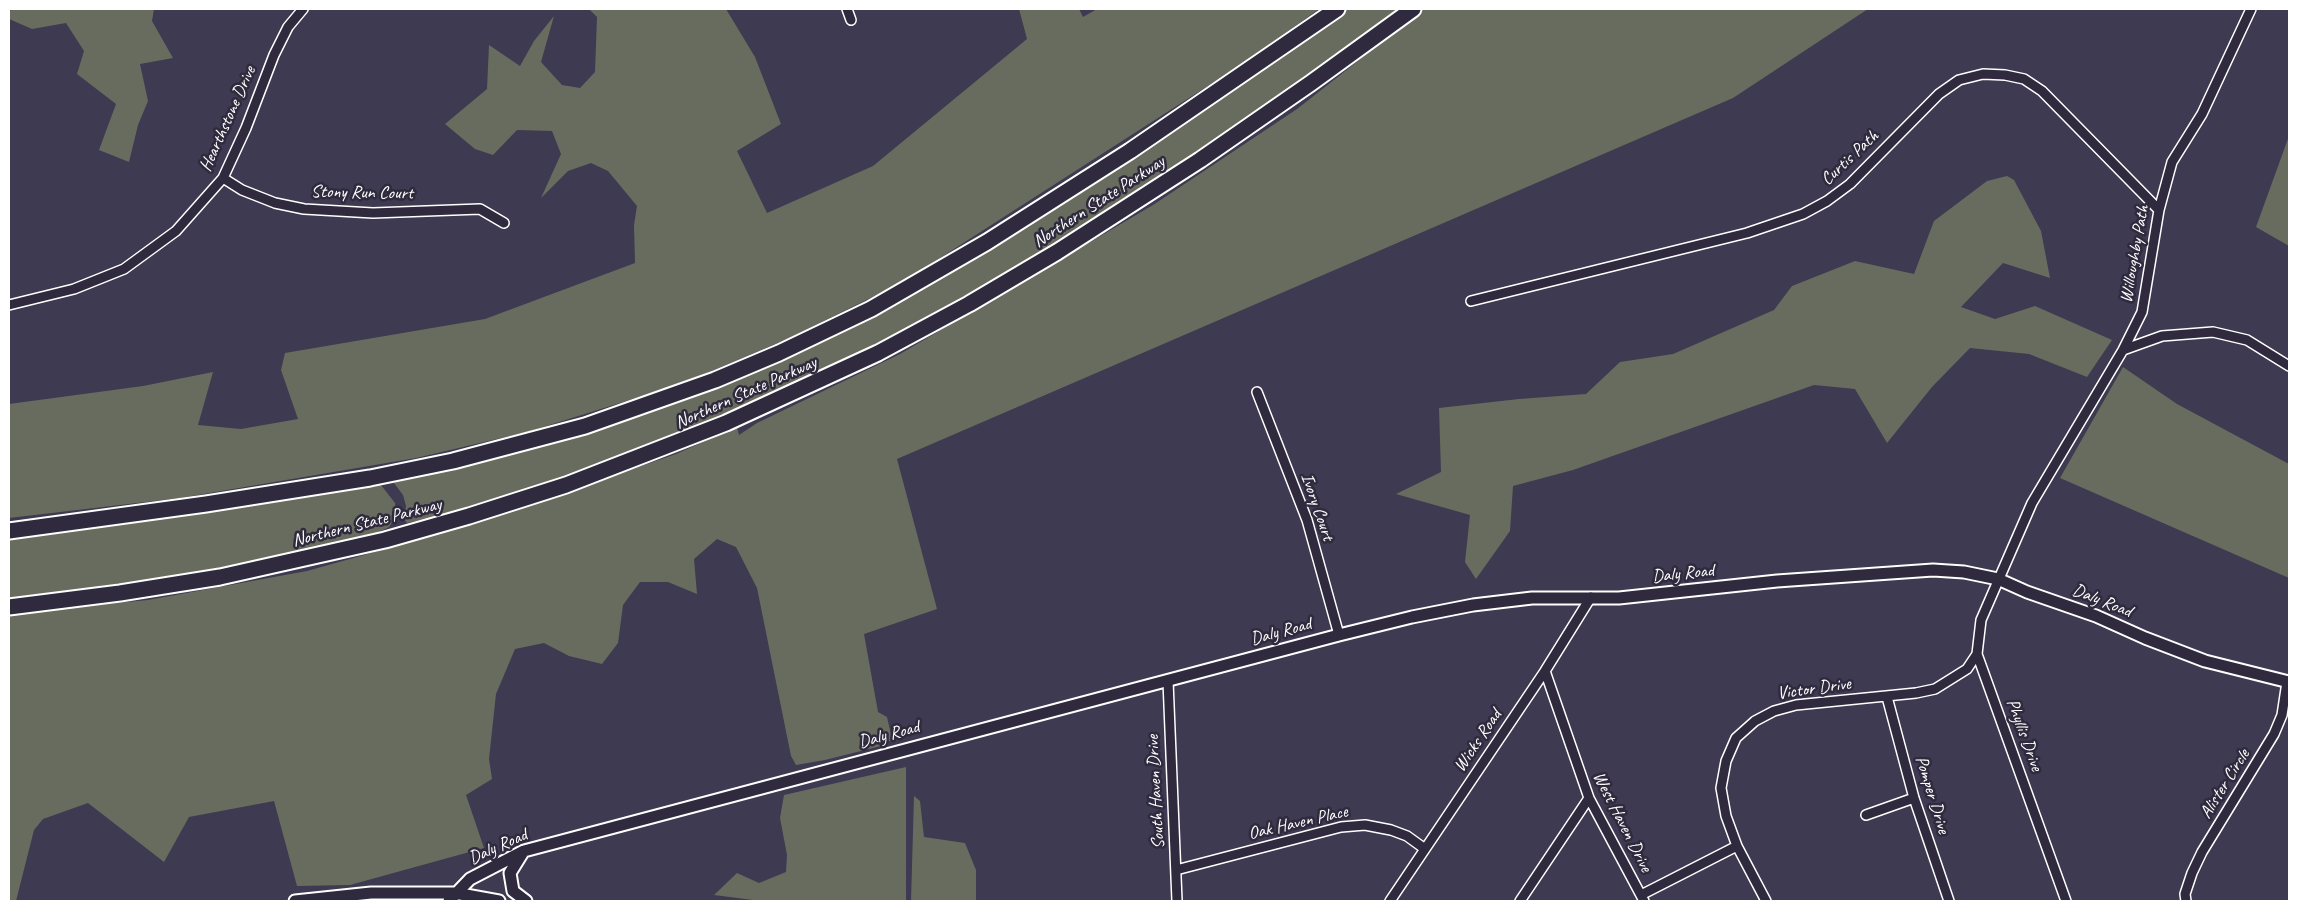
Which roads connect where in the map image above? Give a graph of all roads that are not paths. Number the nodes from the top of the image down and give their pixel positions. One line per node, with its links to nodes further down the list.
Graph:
1 (303, 9): 7 (street, Hearthstone Drive)
2 (847, 9): 6 (street)
3 (1337, 9): 15 (highway, Northern State Parkway)
4 (1413, 9): 18 (highway, Northern State Parkway)
5 (2251, 9): 8 (street, Willoughby Path)
6 (851, 20)
7 (222, 178): 9 (street, Stony Run Court); 11 (street, Hearthstone Drive)
8 (2159, 210): 10 (street, Curtis Path); 12 (street, Willoughby Path)
9 (504, 223)
10 (1470, 301)
11 (9, 305)
12 (2123, 350): 13 (street); 16 (street, Willoughby Path)
13 (2289, 366)
14 (1257, 392): 19 (street, Ivory Court)
15 (9, 531)
16 (1998, 579): 17 (street, Daly Road); 20 (street, Phyllis Drive); 23 (street, Daly Road)
17 (1591, 597): 19 (street, Daly Road); 21 (street, Wicks Road)
18 (9, 607)
19 (1339, 635): 22 (street, Daly Road)
20 (1977, 654): 24 (street, Victor Drive); 42 (street, Phyllis Drive)
21 (1545, 671): 25 (street, West Haven Drive); 29 (street, Wicks Road)
22 (1168, 681): 30 (street, Daly Road); 31 (street, South Haven Drive)
23 (2288, 682): 43 (street, Alister Circle)
24 (1887, 697): 26 (street, Pomper Drive); 28 (street, Victor Drive)
25 (1589, 798): 33 (street, West Haven Drive); 39 (street)
26 (1914, 798): 27 (street); 41 (street, Pomper Drive)
27 (1866, 815)
28 (1737, 846): 33 (street); 40 (street, Victor Drive)
29 (1425, 848): 31 (street, Oak Haven Place); 38 (street, Wicks Road)
30 (524, 851): 32 (street, Daly Road); 36 (street)
31 (1176, 870): 37 (street, South Haven Drive)
32 (452, 897): 34 (street); 35 (street)
33 (1643, 898)
34 (295, 901)
35 (499, 901)
36 (526, 901)
37 (1178, 901)
38 (1390, 901)
39 (1520, 901)
40 (1766, 901)
41 (1949, 901)
42 (2066, 901)
43 (2186, 901)

